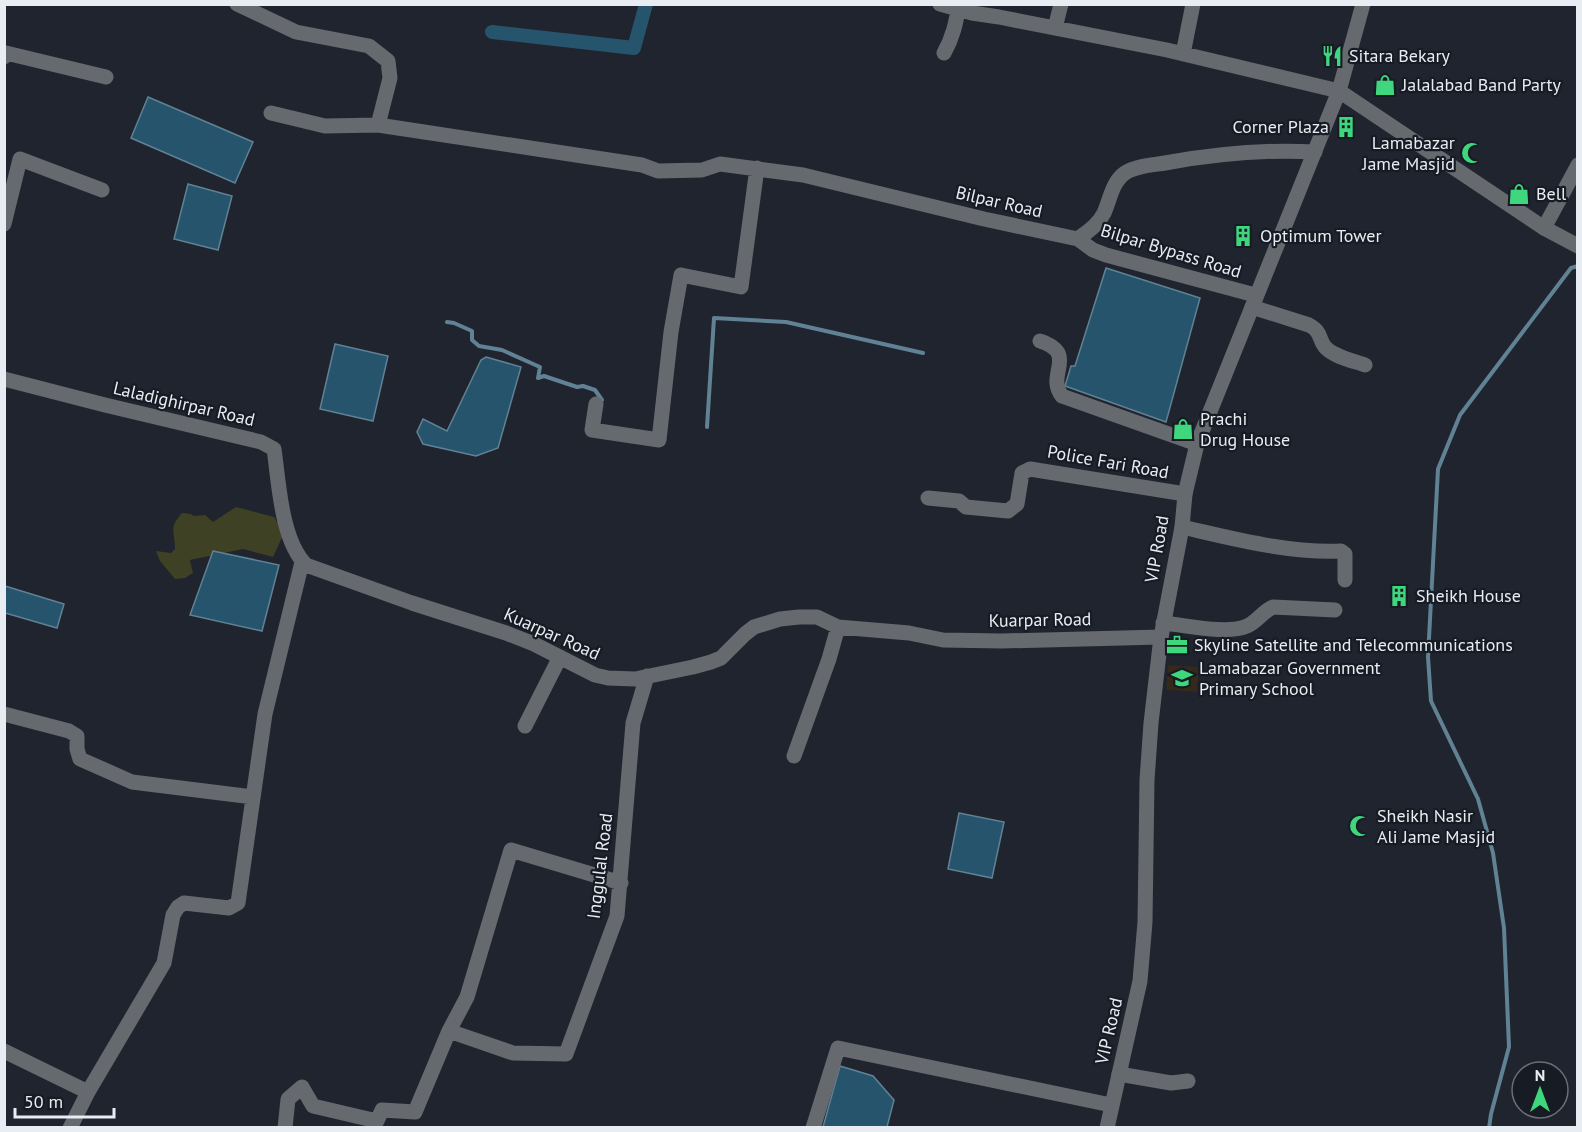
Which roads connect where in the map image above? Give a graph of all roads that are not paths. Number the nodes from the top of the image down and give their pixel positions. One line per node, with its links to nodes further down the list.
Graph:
1 (237, 4): 14 (street)
2 (940, 4): 6 (street)
3 (1061, 4): 7 (street)
4 (1193, 4): 9 (street)
5 (1363, 4): 12 (street, VIP Road)
6 (958, 7): 7 (street); 8 (street)
7 (1055, 28): 9 (street)
8 (944, 53)
9 (1182, 54): 12 (street)
10 (4, 57): 11 (street)
11 (106, 77)
12 (1339, 91): 15 (street, VIP Road); 21 (street)
13 (271, 113): 14 (street, Bilpar Road)
14 (378, 126): 17 (street, Bilpar Road)
15 (1315, 152): 22 (street); 24 (street, VIP Road)
16 (1578, 165): 21 (street)
17 (757, 168): 22 (street, Bilpar Road); 28 (street)
18 (102, 190): 19 (street)
19 (7, 205): 20 (street)
20 (4, 224)
21 (1544, 228): 23 (street)
22 (1078, 239): 24 (street, Bilpar Bypass Road)
23 (1575, 241)
24 (1253, 301): 26 (street, Bilpar Bypass Road); 29 (street, VIP Road)
25 (1040, 341): 29 (street)
26 (1365, 365)
27 (4, 379): 33 (street, Laladighirpar Road)
28 (596, 405)
29 (1197, 444): 30 (street, VIP Road)
30 (1185, 495): 31 (street, Police Fari Road); 32 (street, VIP Road)
31 (928, 498)
32 (1182, 527): 34 (street); 37 (street, VIP Road)
33 (303, 562): 38 (street, Kuarpar Road); 43 (street)
34 (1345, 580)
35 (1335, 610): 37 (street, Kuarpar Road)
36 (838, 627): 37 (street, Kuarpar Road); 39 (street, Kuarpar Road); 42 (street)
37 (1162, 630): 47 (street, VIP Road)
38 (560, 657): 39 (street, Kuarpar Road); 41 (street)
39 (647, 676): 44 (street, Inggulal Road)
40 (4, 714): 43 (street)
41 (525, 726)
42 (794, 756)
43 (253, 797): 49 (street)
44 (621, 883): 45 (street, Inggulal Road); 45 (street)
45 (449, 1031): 52 (street)
46 (4, 1052): 49 (street)
47 (1119, 1074): 48 (street); 50 (street, VIP Road)
48 (1188, 1081)
49 (88, 1092): 51 (street)
50 (1111, 1105): 53 (street); 54 (street, VIP Road)
51 (70, 1128)
52 (285, 1128)
53 (813, 1128)
54 (1107, 1128)

